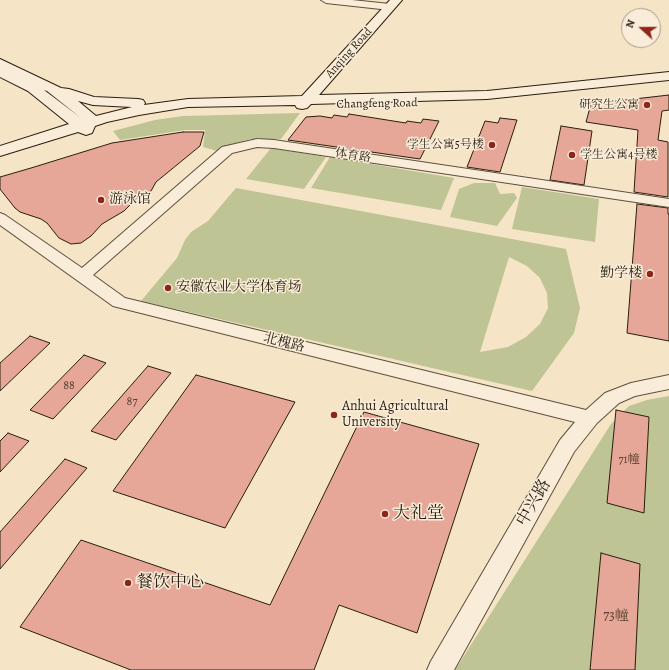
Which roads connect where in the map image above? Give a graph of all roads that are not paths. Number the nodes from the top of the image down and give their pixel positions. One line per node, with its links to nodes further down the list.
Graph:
1 (326, 0): 3 (street)
2 (410, 0): 4 (main road)
3 (393, 3): 11 (main road, Anqing Road)
4 (373, 45)
5 (0, 63): 10 (main road, Changfeng Road)
6 (0, 72): 14 (main road)
7 (669, 76): 12 (main road, Changfeng Road)
8 (669, 82): 12 (main road, Changfeng Road)
9 (338, 86): 12 (main road)
10 (52, 88): 13 (main road, Changfeng Road); 14 (main road, Changfeng Road)
11 (304, 102): 12 (main road, Changfeng Road); 13 (main road, Changfeng Road); 14 (main road, Changfeng Road)
12 (326, 102)
13 (188, 103): 14 (main road, Changfeng Road)
14 (84, 126): 15 (main road, Changfeng Road); 16 (main road, Changfeng Road)
15 (0, 151)
16 (0, 156)
17 (669, 203): 19 (street, 体育路)
18 (0, 218): 19 (street, 北槐路)
19 (82, 276): 21 (street, 北槐路)
20 (669, 382): 21 (street, 中兴路)
21 (590, 418): 22 (street, 中兴路)
22 (440, 670)

